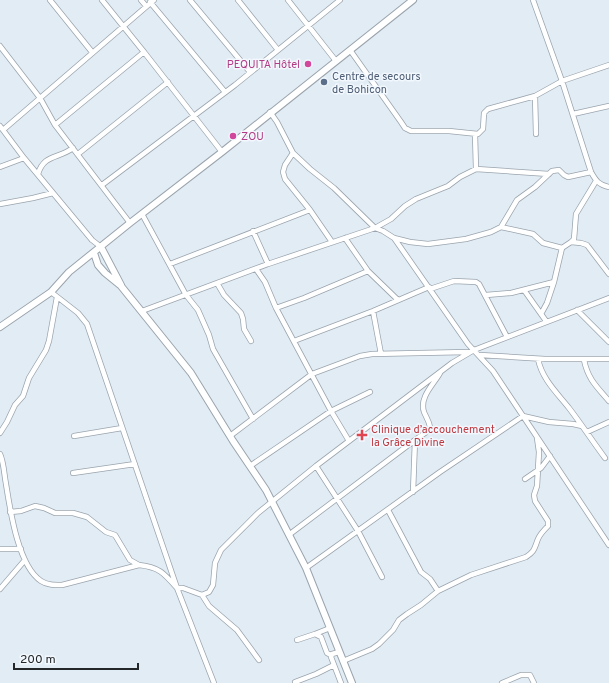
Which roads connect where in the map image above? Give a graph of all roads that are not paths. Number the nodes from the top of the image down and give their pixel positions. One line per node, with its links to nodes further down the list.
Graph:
1 (50, 0): 17 (street)
2 (102, 0): 12 (street)
3 (141, 0): 11 (street)
4 (190, 0): 21 (street)
5 (238, 0): 15 (street)
6 (288, 0): 13 (street)
7 (340, 0): 13 (street)
8 (413, 0): 16 (street)
9 (533, 0): 22 (street)
10 (152, 1): 11 (street); 24 (street)
11 (146, 6): 12 (street)
12 (124, 26): 17 (street); 18 (street)
13 (309, 26): 15 (street); 19 (street)
14 (0, 46): 26 (street)
15 (278, 50): 21 (street)
16 (350, 50): 19 (street); 33 (street)
17 (92, 52): 26 (street)
18 (144, 52): 23 (street); 31 (street)
19 (336, 61): 28 (street)
20 (609, 66): 22 (street)
21 (250, 72): 24 (street)
22 (562, 81): 25 (street); 29 (street)
23 (168, 82): 30 (street); 38 (street)
24 (225, 92): 30 (street)
25 (535, 96): 33 (street); 34 (street)
26 (40, 98): 31 (street); 32 (street)
27 (609, 106): 29 (street)
28 (270, 112): 36 (street); 37 (street)
29 (573, 114): 42 (street)
30 (194, 116): 36 (street); 46 (street)
31 (56, 126): 35 (street)
32 (2, 128): 39 (street)
33 (475, 134): 41 (street)
34 (536, 134)
35 (73, 148): 38 (street); 43 (street)
36 (222, 152): 51 (street)
37 (293, 153): 50 (street); 54 (street)
38 (78, 154): 46 (street)
39 (24, 158): 40 (street); 43 (street)
40 (0, 167)
41 (476, 169): 44 (street); 54 (street)
42 (591, 172): 44 (street); 45 (street)
43 (38, 174): 48 (street)
44 (549, 174): 53 (street)
45 (596, 181): 47 (street); 60 (street)
46 (102, 185): 52 (street)
47 (609, 187)
48 (53, 193): 49 (street); 58 (street)
49 (0, 204)
50 (310, 210): 55 (street); 59 (street)
51 (142, 214): 52 (street); 64 (street)
52 (130, 223): 61 (street)
53 (501, 227): 57 (street); 62 (street)
54 (375, 228): 56 (street); 57 (street)
55 (253, 231): 64 (street); 65 (street)
56 (345, 238): 59 (street); 67 (street)
57 (394, 238): 72 (street)
58 (92, 240): 61 (street); 63 (street)
59 (332, 242): 65 (street)
60 (571, 242): 62 (street); 68 (street)
61 (101, 247): 63 (street); 71 (street)
62 (562, 248): 69 (street)
63 (94, 253): 71 (street); 74 (street)
64 (170, 264): 75 (street)
65 (268, 264): 66 (street)
66 (256, 269): 70 (street); 80 (street)
67 (368, 271): 79 (street); 80 (street)
68 (609, 274)
69 (554, 282): 73 (street); 84 (street)
70 (217, 283): 75 (street); 89 (street)
71 (121, 286): 82 (street)
72 (429, 288): 76 (street); 79 (street); 91 (street)
73 (524, 290): 76 (street); 84 (street)
74 (51, 292): 77 (street); 86 (street)
75 (186, 295): 82 (street); 103 (street)
76 (486, 295): 87 (street)
77 (57, 297): 106 (street); 108 (street)
78 (609, 298): 81 (street)
79 (398, 300): 83 (street)
80 (276, 308): 88 (street)
81 (577, 310): 85 (street); 90 (street)
82 (142, 311): 110 (street)
83 (373, 311): 88 (street); 92 (street)
84 (541, 314): 85 (street)
85 (546, 322): 87 (street)
86 (0, 327)
87 (507, 337): 91 (street)
88 (294, 341): 98 (street)
89 (251, 342)
90 (609, 342)
91 (472, 351): 92 (street); 93 (street); 97 (street)
92 (381, 354): 98 (street)
93 (480, 355): 94 (street); 102 (street)
94 (538, 359): 96 (street); 105 (street)
95 (609, 359): 96 (street)
96 (584, 360): 100 (street)
97 (441, 371): 112 (street); 113 (street)
98 (312, 374): 101 (street); 103 (street)
99 (370, 392): 101 (street)
100 (609, 401)
101 (331, 411): 113 (street); 118 (street)
102 (523, 416): 105 (street); 111 (street); 125 (street)
103 (253, 419): 110 (street)
104 (609, 422): 107 (street)
105 (582, 426): 107 (street)
106 (122, 428): 109 (street); 117 (street)
107 (587, 432): 116 (street)
108 (0, 433)
109 (74, 436)
110 (230, 436): 118 (street)
111 (537, 437): 115 (street); 120 (street)
112 (415, 440): 125 (street); 126 (street)
113 (349, 441): 119 (street)
114 (0, 454): 124 (street)
115 (550, 456): 120 (street); 132 (street)
116 (605, 458)
117 (135, 464): 121 (street); 139 (street)
118 (250, 466): 127 (street)
119 (316, 466): 126 (street); 127 (street)
120 (538, 471): 122 (street); 141 (street)
121 (72, 472)
122 (525, 479)
123 (0, 482): 124 (street)
124 (6, 487): 129 (street)
125 (413, 492): 128 (street)
126 (338, 499): 130 (street); 131 (street)
127 (272, 500): 131 (street); 142 (street)
128 (388, 510): 130 (street); 141 (street)
129 (10, 512): 134 (street); 136 (street)
130 (358, 531): 137 (street); 138 (street)
131 (290, 534): 137 (street)
132 (609, 545)
133 (0, 549): 134 (street)
134 (21, 549): 135 (street)
135 (25, 560): 136 (street); 140 (street)
136 (138, 565): 139 (street)
137 (306, 568): 143 (street)
138 (382, 577)
139 (177, 588): 142 (street); 152 (street)
140 (0, 589)
141 (438, 591): 149 (street)
142 (202, 595): 148 (street)
143 (330, 628): 144 (street); 146 (street)
144 (315, 634): 145 (street); 147 (street)
145 (297, 640)
146 (339, 652): 147 (street); 149 (street)
147 (332, 655): 150 (street)
148 (259, 660)
149 (343, 661): 154 (street)
150 (334, 666): 151 (street); 153 (street)
151 (295, 682)
152 (214, 683)
153 (341, 683)
154 (352, 683)
155 (502, 683): 156 (street)
156 (534, 683)

